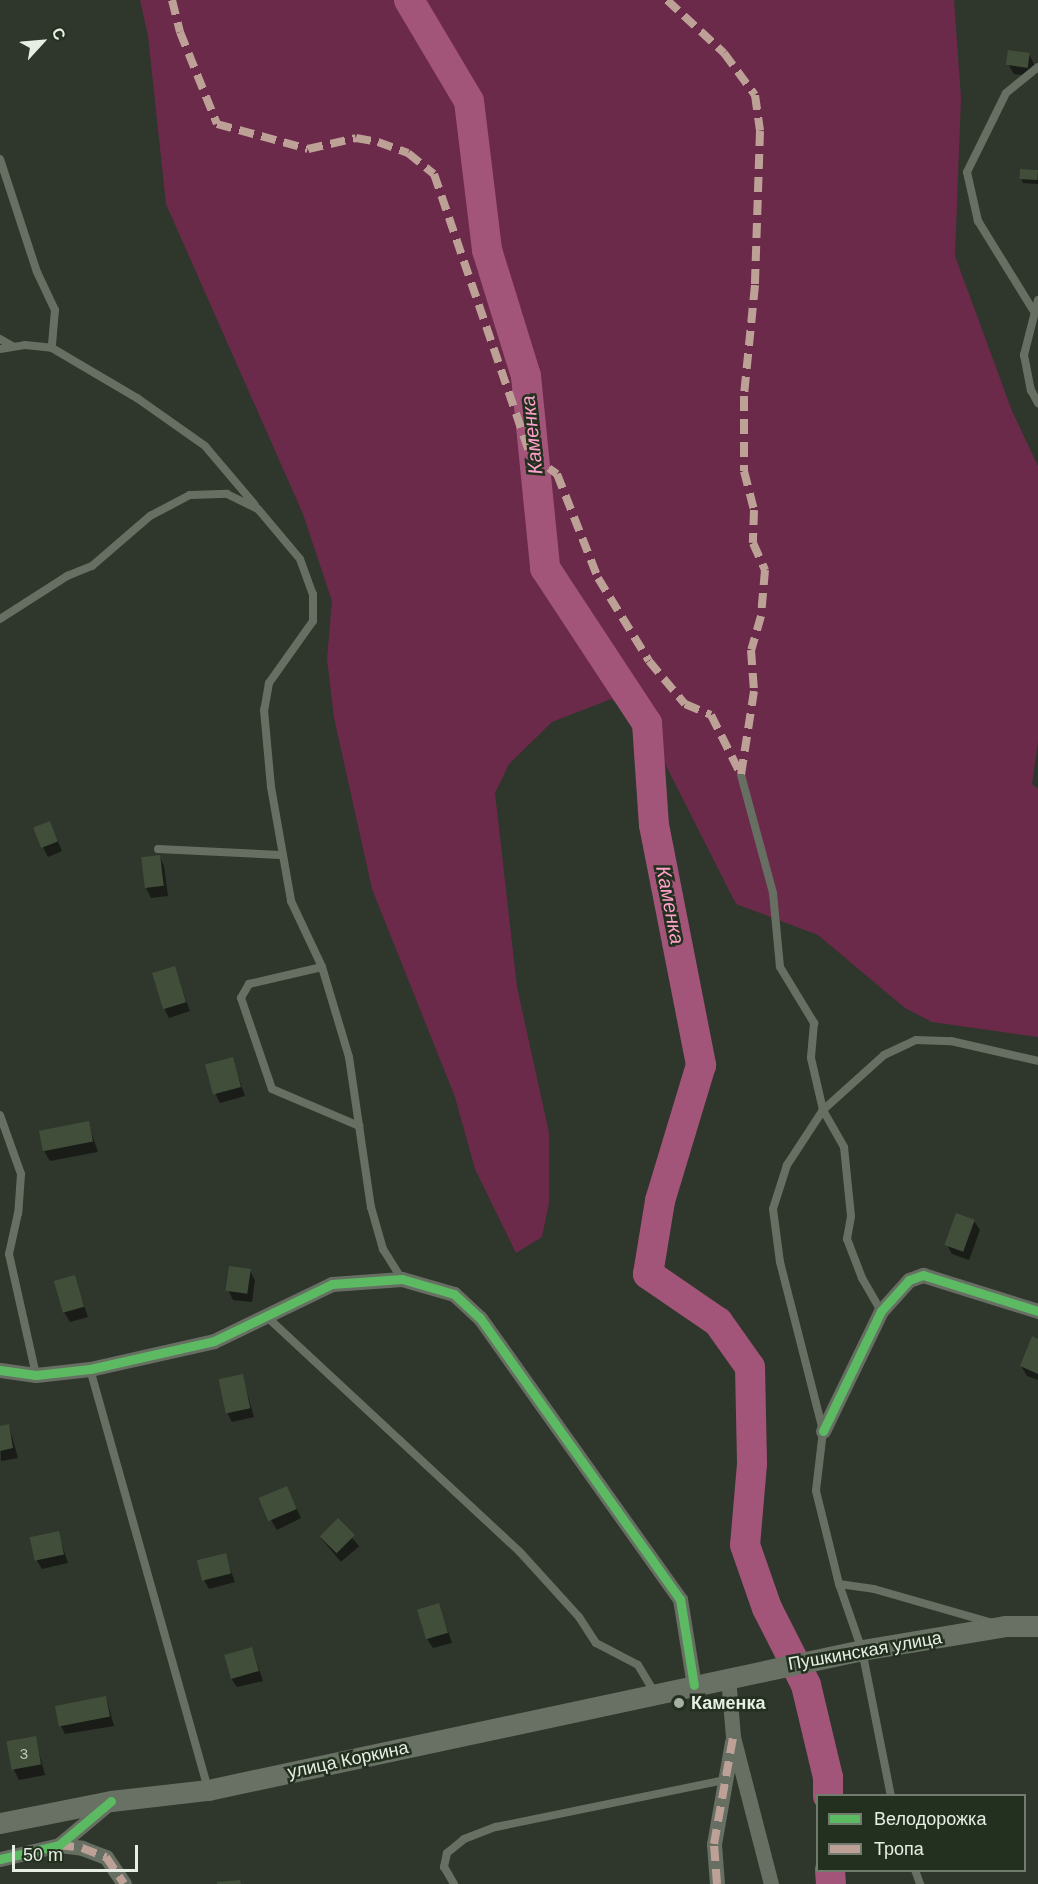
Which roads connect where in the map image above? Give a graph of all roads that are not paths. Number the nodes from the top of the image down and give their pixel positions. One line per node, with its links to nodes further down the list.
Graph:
1 (1038, 67): 4 (lane)
2 (0, 159): 7 (lane)
3 (1038, 300): 4 (lane)
4 (1033, 310): 9 (lane)
5 (0, 339): 6 (lane)
6 (12, 346): 7 (lane); 8 (lane)
7 (52, 348): 10 (lane)
8 (0, 349)
9 (1038, 403)
10 (258, 509): 11 (lane); 14 (lane)
11 (0, 619)
12 (741, 775): 17 (lane)
13 (158, 849): 14 (lane)
14 (281, 855): 15 (lane)
15 (322, 967): 19 (lane); 19 (lane)
16 (1038, 1061): 17 (lane)
17 (823, 1110): 21 (lane); 27 (lane)
18 (0, 1115): 26 (lane)
19 (359, 1126): 20 (lane)
20 (402, 1279): 23 (street); 33 (street)
21 (881, 1311): 22 (street); 27 (street)
22 (1038, 1311)
23 (266, 1316): 24 (street); 34 (lane)
24 (90, 1369): 26 (street); 37 (lane)
25 (0, 1370): 26 (street)
26 (36, 1375)
27 (823, 1431): 28 (lane)
28 (839, 1584): 29 (lane); 31 (lane)
29 (1005, 1626): 30 (main road, Пушкинская улица); 31 (main road, Пушкинская улица)
30 (1038, 1626)
31 (862, 1650): 32 (main road, Пушкинская улица); 38 (lane)
32 (728, 1677): 33 (main road, Пушкинская улица); 35 (street)
33 (694, 1685): 34 (main road, улица Коркина)
34 (656, 1694): 37 (main road, улица Коркина)
35 (733, 1737): 36 (street); 46 (street)
36 (725, 1780): 44 (lane); 45 (street)
37 (208, 1790): 39 (main road, улица Коркина)
38 (890, 1794)
39 (111, 1801): 40 (main road, улица Коркина); 41 (street)
40 (0, 1823)
41 (59, 1845): 42 (street); 43 (street)
42 (0, 1859)
43 (124, 1884)
44 (454, 1884)
45 (717, 1884)
46 (771, 1884)

